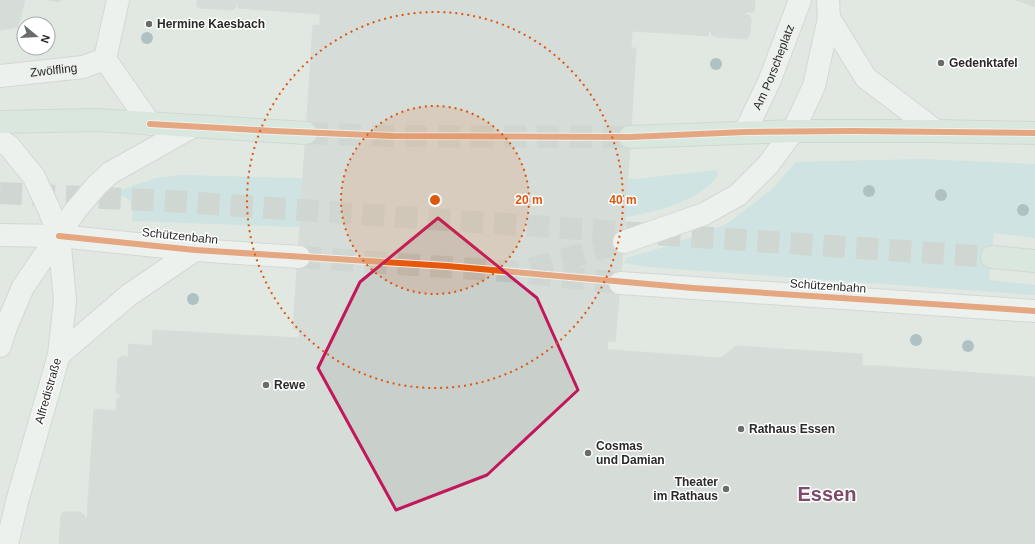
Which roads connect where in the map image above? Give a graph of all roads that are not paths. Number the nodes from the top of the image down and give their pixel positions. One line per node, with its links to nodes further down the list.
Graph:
1 (118, 0): 4 (street)
2 (800, 0): 11 (street, Am Porscheplatz)
3 (829, 9): 9 (street); 10 (street)
4 (105, 59): 5 (street, Zwölfling); 7 (street)
5 (0, 76)
6 (0, 122): 7 (main road)
7 (150, 124): 8 (main road)
8 (192, 127): 12 (main road); 17 (street)
9 (793, 131): 10 (main road); 11 (main road); 18 (street)
10 (936, 131): 13 (main road)
11 (745, 132): 14 (main road)
12 (306, 133)
13 (1035, 133)
14 (630, 137)
15 (0, 140): 17 (street, Alfredistraße)
16 (0, 235): 17 (street, Schützenbahn)
17 (59, 236): 19 (street, Schützenbahn); 25 (street); 26 (street, Alfredistraße)
18 (624, 242)
19 (195, 250): 20 (street, Schützenbahn); 26 (street)
20 (299, 256)
21 (992, 257): 22 (main road)
22 (1035, 261)
23 (620, 282): 24 (street, Schützenbahn)
24 (1035, 311)
25 (0, 346)
26 (59, 355): 27 (street, Alfredistraße)
27 (8, 544)

